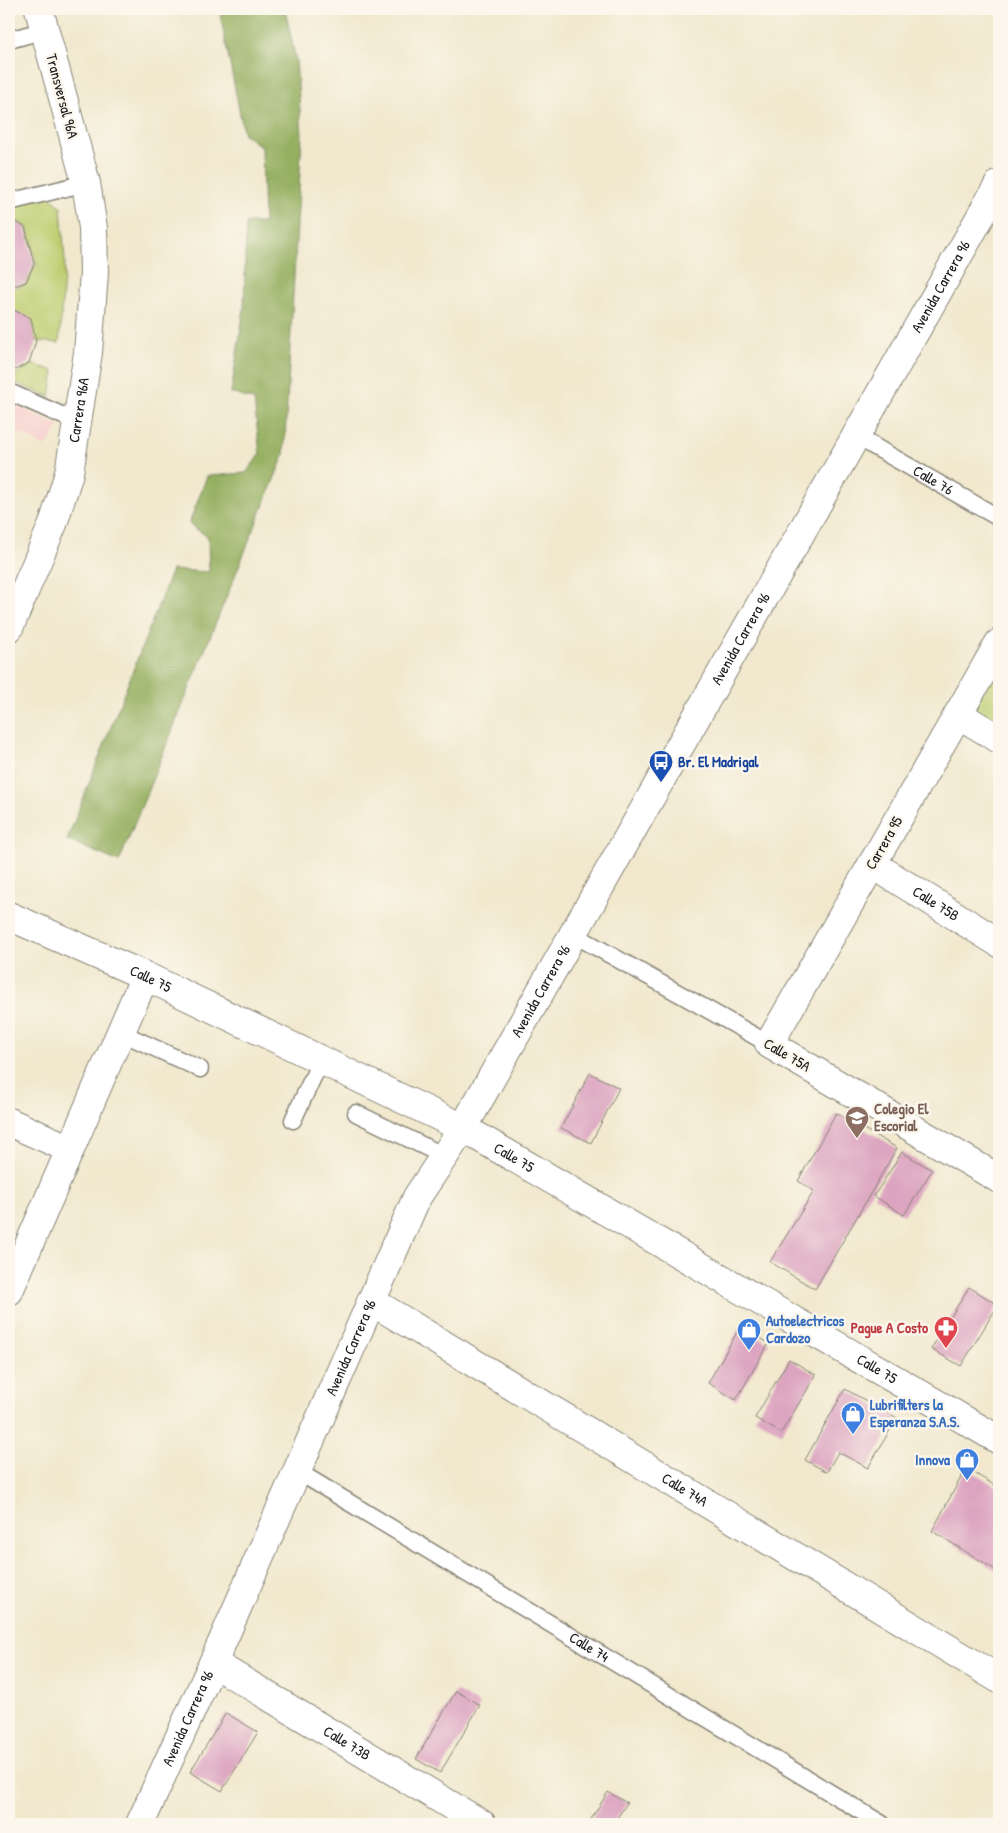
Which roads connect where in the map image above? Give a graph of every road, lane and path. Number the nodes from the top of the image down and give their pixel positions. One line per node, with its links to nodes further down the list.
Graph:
1 (42, 19): 2 (lane); 3 (main road, Transversal 96A)
2 (9, 40)
3 (86, 183): 5 (lane); 7 (main road, Carrera 96A)
4 (999, 184): 16 (main road, Avenida Carrera 96)
5 (9, 202)
6 (9, 392): 7 (lane)
7 (77, 422): 10 (main road, Carrera 96A)
8 (868, 443): 9 (lane, Calle 76)
9 (999, 518)
10 (9, 628)
11 (999, 643): 12 (main road, Carrera 95)
12 (958, 714): 13 (main road); 14 (main road, Carrera 95)
13 (999, 739)
14 (872, 864): 17 (main road, Calle 75B); 20 (main road, Carrera 95)
15 (9, 916): 18 (main road, Calle 75)
16 (573, 934): 20 (lane, Calle 75A); 26 (main road, Avenida Carrera 96)
17 (999, 943)
18 (145, 976): 19 (main road); 21 (main road, Calle 75)
19 (120, 1032): 22 (lane); 27 (main road)
20 (769, 1044): 29 (main road, Calle 75A)
21 (321, 1060): 24 (lane); 26 (main road, Calle 75)
22 (200, 1069)
23 (356, 1113): 28 (lane)
24 (292, 1120)
25 (9, 1122): 27 (main road)
26 (463, 1128): 28 (main road, Avenida Carrera 96); 32 (main road, Calle 75)
27 (70, 1149): 30 (main road)
28 (444, 1156): 31 (main road, Avenida Carrera 96)
29 (999, 1179)
30 (9, 1291)
31 (371, 1302): 33 (main road, Avenida Carrera 96); 35 (main road, Calle 74A)
32 (999, 1440)
33 (297, 1470): 34 (main road, Avenida Carrera 96); 38 (lane, Calle 74)
34 (213, 1663): 36 (main road, Avenida Carrera 96); 37 (main road, Calle 73B)
35 (999, 1679)
36 (140, 1824)
37 (482, 1824)
38 (882, 1824)

